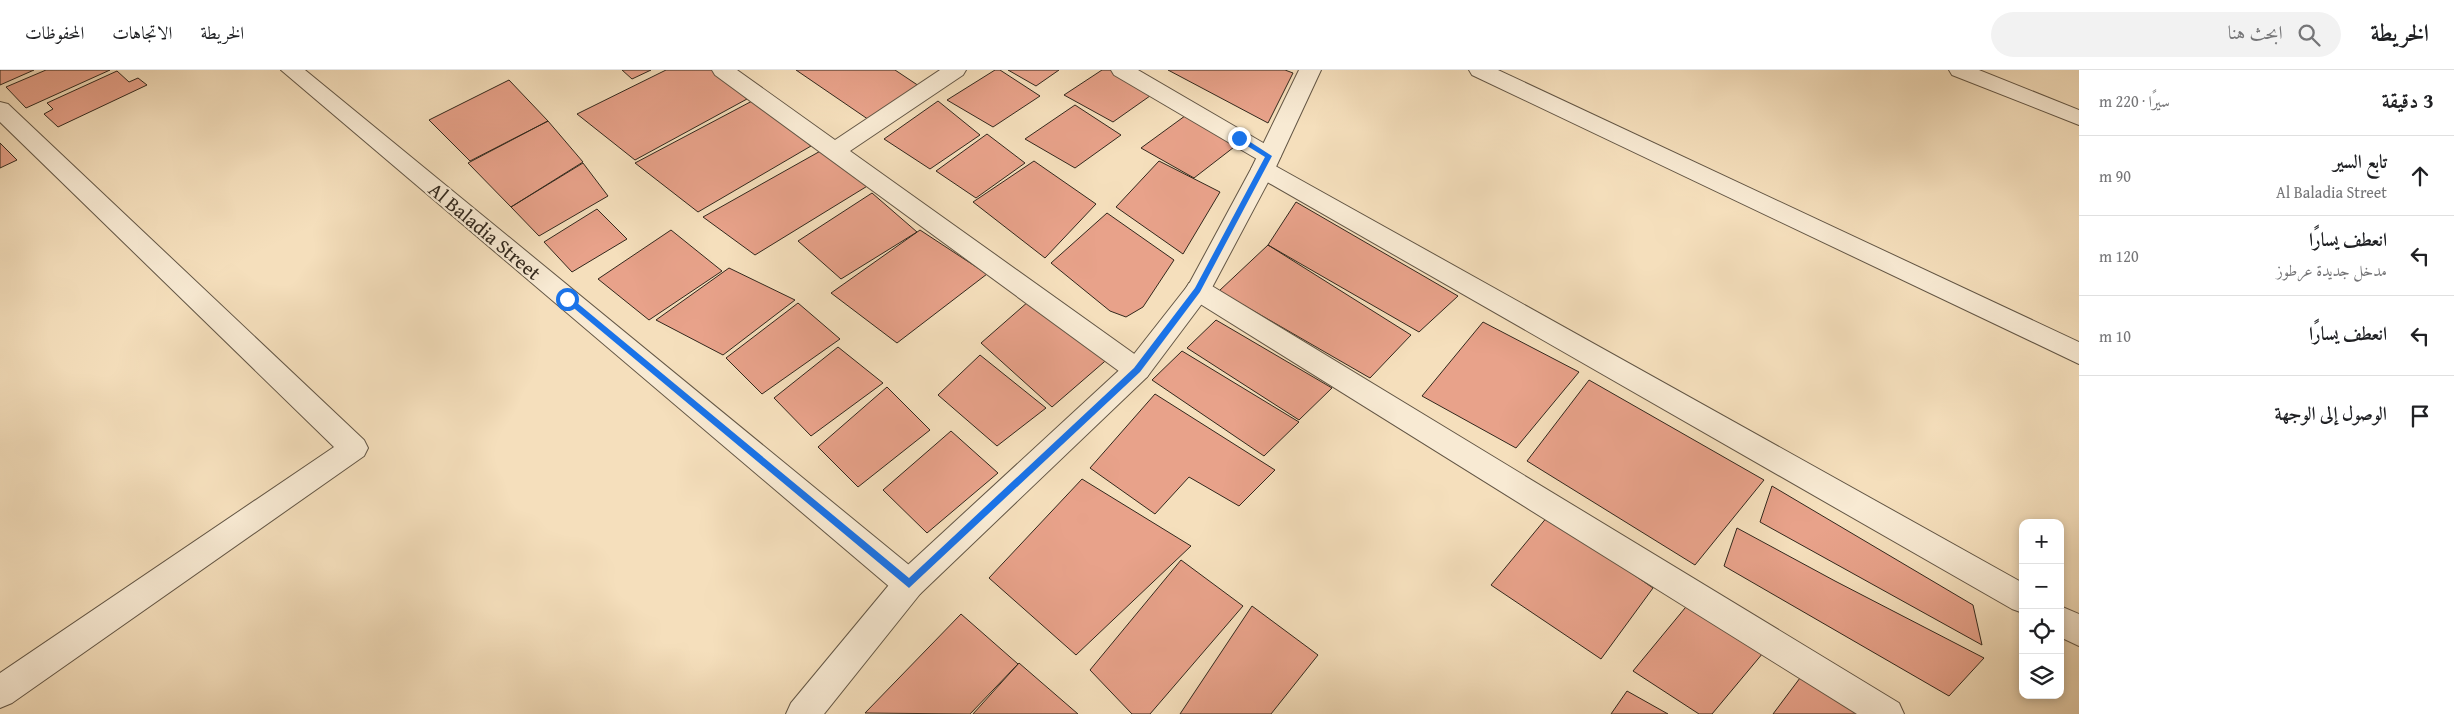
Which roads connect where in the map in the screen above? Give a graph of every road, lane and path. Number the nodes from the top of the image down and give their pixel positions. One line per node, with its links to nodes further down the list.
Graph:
1 (292, 70): 15 (street, Al Baladia Street)
2 (723, 70): 10 (street)
3 (955, 70): 10 (street)
4 (1122, 70): 11 (street)
5 (1310, 70): 11 (street)
6 (1480, 70): 13 (street)
7 (1960, 70): 9 (street)
8 (0, 109): 19 (street)
9 (2079, 118)
10 (834, 151): 14 (street)
11 (1266, 163): 12 (street); 16 (street)
12 (1198, 290): 14 (street); 21 (street)
13 (2079, 354)
14 (1137, 370): 15 (street)
15 (909, 584): 20 (street)
16 (2019, 597)
17 (2064, 622): 18 (street)
18 (2079, 631)
19 (0, 692)
20 (803, 714)
21 (1886, 714)

